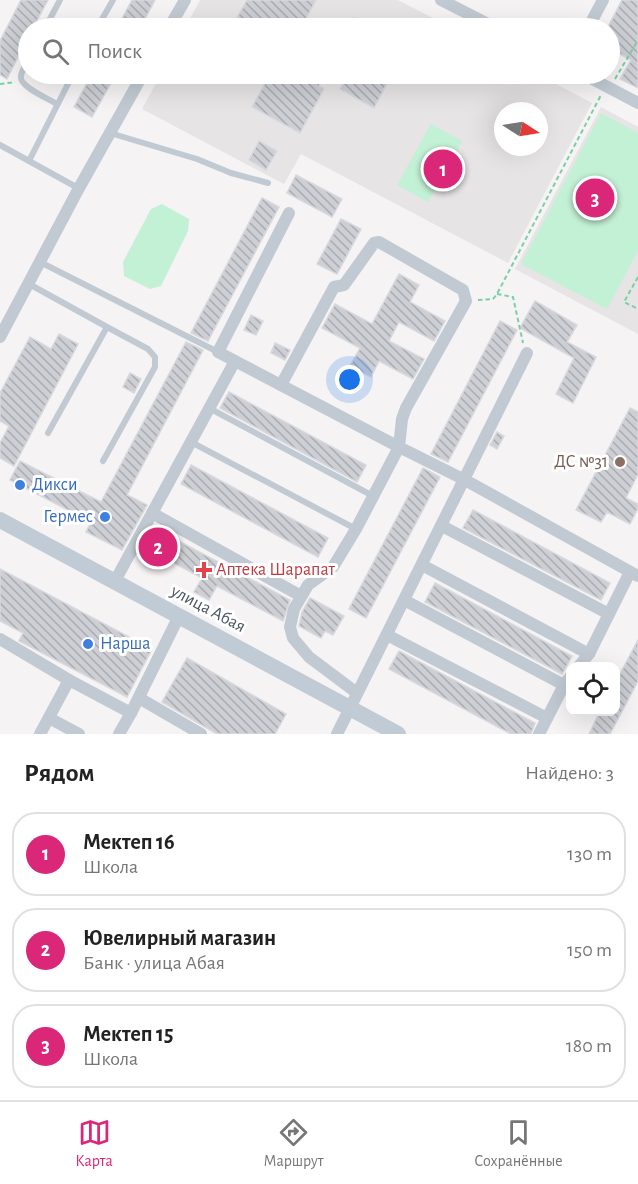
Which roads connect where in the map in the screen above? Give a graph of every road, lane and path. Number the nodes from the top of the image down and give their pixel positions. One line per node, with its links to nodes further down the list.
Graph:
1 (60, 0): 6 (lane)
2 (185, 0): 8 (street)
3 (441, 0): 9 (street)
4 (603, 0): 10 (street)
5 (110, 1): 7 (lane)
6 (50, 18)
7 (102, 18)
8 (175, 18)
9 (476, 18)
10 (593, 18)
11 (638, 40): 12 (path)
12 (620, 68)
13 (18, 81): 14 (path)
14 (0, 84)
15 (23, 84): 22 (lane)
16 (68, 84): 22 (lane)
17 (137, 84): 23 (street)
18 (602, 84): 20 (street)
19 (610, 84): 20 (path)
20 (608, 87): 21 (street); 32 (path)
21 (638, 103)
22 (57, 104): 25 (lane)
23 (110, 133): 26 (lane); 27 (street)
24 (0, 145): 25 (lane)
25 (29, 161): 27 (lane)
26 (268, 183)
27 (79, 188): 29 (street)
28 (289, 213): 37 (street)
29 (39, 262): 31 (street); 37 (lane)
30 (638, 277): 34 (path)
31 (28, 283): 35 (lane); 36 (street)
32 (497, 294): 33 (path); 38 (path)
33 (466, 300): 40 (street); 44 (street)
34 (638, 309)
35 (107, 327): 42 (lane); 45 (lane)
36 (0, 337)
37 (218, 352): 39 (street)
38 (527, 353): 46 (street)
39 (235, 361): 40 (street); 41 (street)
40 (280, 385): 44 (street)
41 (209, 408): 43 (street); 47 (lane)
42 (48, 433)
43 (191, 442): 48 (street); 51 (lane)
44 (399, 447): 46 (street); 47 (street)
45 (103, 461)
46 (465, 480): 50 (street); 53 (street)
47 (373, 496): 51 (street)
48 (152, 513): 54 (street); 55 (street)
49 (0, 520): 54 (street, улица Абая)
50 (442, 526): 52 (street); 57 (street)
51 (356, 529): 55 (street)
52 (422, 565): 56 (street); 61 (street)
53 (634, 574): 57 (street)
54 (115, 581): 58 (street, улица Абая)
55 (301, 596): 67 (street)
56 (404, 600): 59 (street); 64 (street)
57 (609, 614): 61 (street)
58 (179, 616): 66 (street); 67 (street, улица Абая)
59 (387, 635): 67 (street); 70 (street)
60 (0, 639): 63 (street)
61 (589, 654): 62 (street)
62 (582, 662)
63 (69, 680): 68 (street); 69 (street)
64 (566, 681)
65 (566, 683): 70 (street)
66 (139, 698): 68 (street); 74 (street)
67 (354, 701): 75 (street); 76 (street, улица Абая)
68 (131, 713): 73 (street)
69 (49, 718): 71 (street); 72 (street)
70 (548, 718): 77 (street)
71 (40, 734)
72 (79, 734)
73 (119, 734)
74 (201, 734)
75 (337, 734)
76 (398, 734)
77 (539, 734)

